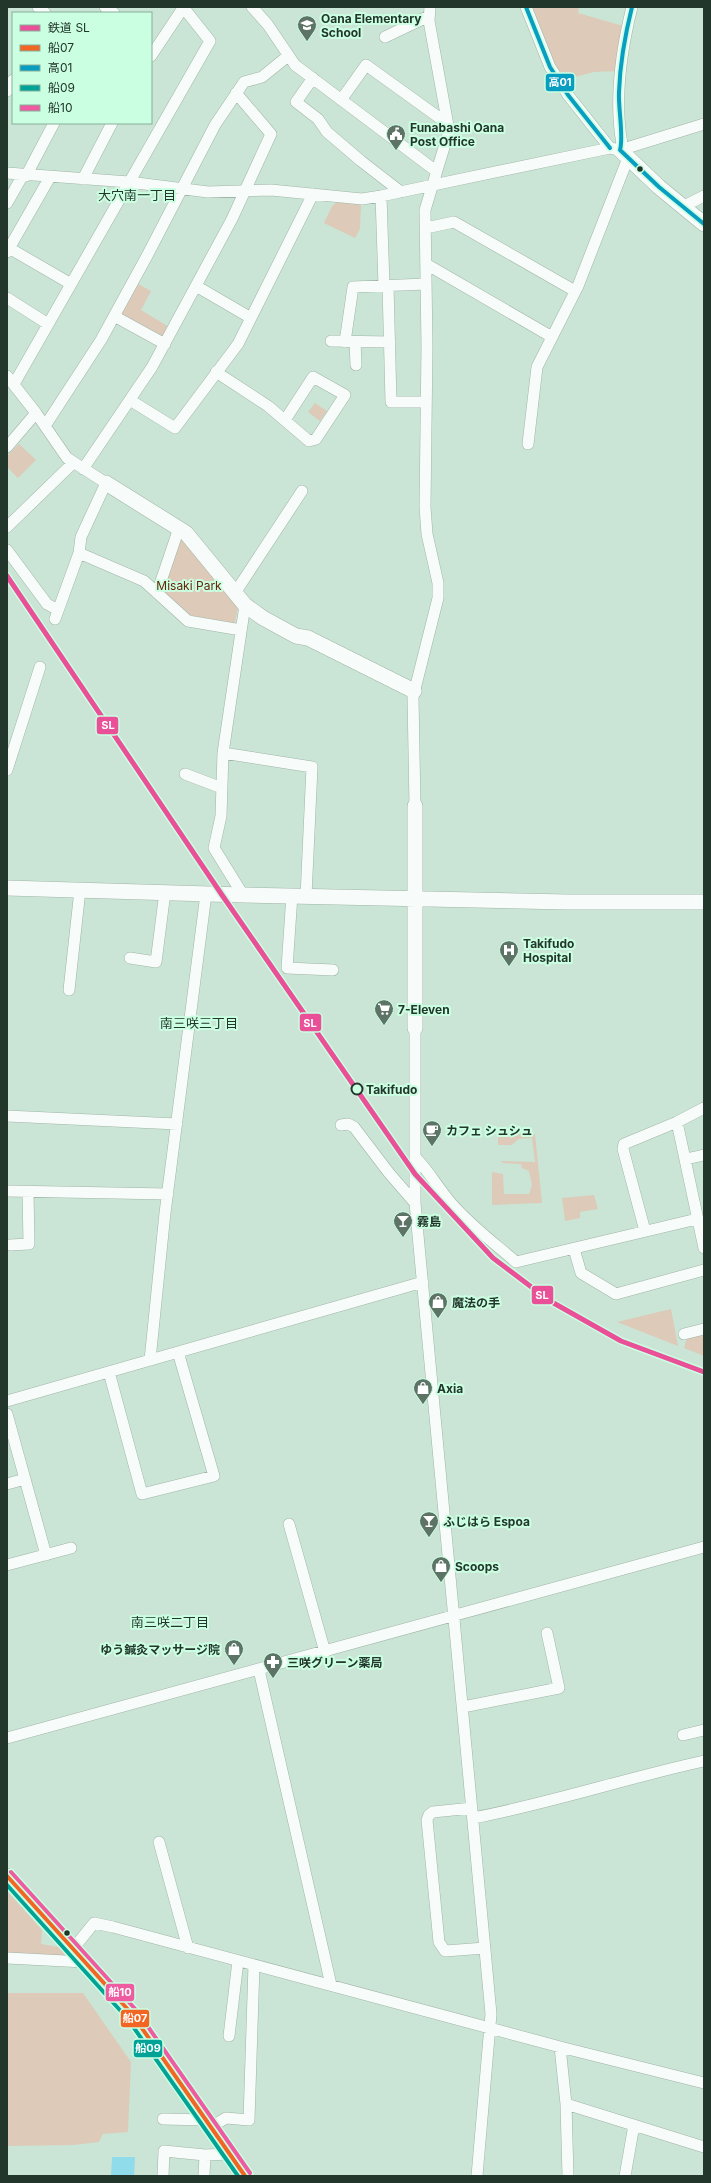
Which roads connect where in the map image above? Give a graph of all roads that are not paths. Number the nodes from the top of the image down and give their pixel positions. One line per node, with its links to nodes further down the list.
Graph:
1 (183, 7): 7 (street); 22 (street)
2 (252, 7): 8 (street)
3 (526, 7): 16 (street)
4 (632, 7): 16 (street)
5 (430, 12): 6 (street); 14 (street)
6 (385, 36)
7 (152, 54)
8 (288, 56): 9 (street); 10 (street)
9 (313, 78): 11 (street); 26 (street)
10 (236, 93): 24 (street); 25 (street)
11 (341, 100): 14 (street); 17 (street)
12 (53, 124): 19 (street)
13 (111, 124): 21 (street)
14 (448, 124): 17 (street)
15 (704, 124): 16 (street)
16 (619, 152): 23 (street); 31 (street); 40 (street)
17 (436, 171): 23 (street)
18 (7, 173): 19 (street)
19 (24, 175): 20 (street); 30 (street)
20 (50, 177): 21 (street); 34 (street)
21 (83, 179): 22 (street)
22 (129, 182): 24 (street); 36 (street)
23 (431, 186): 26 (street); 33 (street)
24 (181, 188): 25 (street); 42 (street)
25 (246, 191): 27 (street); 39 (street)
26 (401, 192): 28 (street)
27 (313, 194): 28 (street); 43 (street)
28 (381, 196): 38 (street)
29 (704, 196): 31 (street)
30 (7, 203)
31 (684, 209): 32 (street)
32 (704, 224)
33 (426, 228): 35 (street); 40 (street)
34 (8, 250): 36 (street)
35 (426, 264): 37 (street); 45 (street)
36 (71, 284): 44 (street)
37 (426, 284): 38 (street); 54 (street)
38 (386, 285): 47 (street); 48 (street)
39 (196, 286): 43 (street); 49 (street)
40 (575, 291): 45 (street)
41 (7, 298): 44 (street)
42 (114, 316): 49 (street); 57 (street)
43 (251, 318): 51 (street)
44 (48, 324): 52 (street)
45 (552, 337): 58 (street)
46 (331, 341): 47 (street)
47 (350, 342): 48 (street); 50 (street)
48 (390, 342): 54 (street)
49 (164, 344): 53 (street)
50 (356, 365)
51 (216, 372): 53 (street); 56 (street)
52 (10, 380): 55 (street)
53 (130, 400): 61 (street)
54 (425, 402): 72 (street)
55 (36, 413): 57 (street); 59 (street)
56 (285, 420): 56 (street)
57 (45, 426): 60 (street)
58 (528, 444)
59 (7, 447)
60 (73, 463): 61 (street); 64 (street)
61 (83, 469): 62 (street)
62 (106, 483): 65 (street); 67 (street)
63 (302, 490): 69 (street)
64 (7, 527)
65 (179, 528): 68 (street); 69 (street)
66 (7, 550): 67 (street)
67 (79, 553): 68 (street)
68 (157, 593): 70 (street)
69 (240, 599): 70 (street); 72 (street)
70 (241, 630): 73 (street)
71 (40, 667): 74 (street)
72 (414, 691): 77 (street)
73 (223, 753): 76 (street); 83 (street)
74 (7, 770)
75 (185, 774): 76 (street)
76 (222, 788): 82 (street)
77 (415, 806): 84 (street)
78 (7, 888): 79 (street)
79 (80, 890): 80 (street); 88 (street)
80 (165, 892): 81 (street); 86 (street)
81 (206, 894): 82 (street); 93 (street)
82 (243, 895): 83 (street)
83 (299, 895): 84 (street); 87 (street)
84 (415, 897): 85 (street); 89 (street)
85 (704, 902)
86 (130, 958)
87 (333, 970)
88 (69, 990)
89 (415, 1028): 96 (street)
90 (704, 1108): 92 (street)
91 (7, 1116): 93 (street)
92 (677, 1122): 97 (street); 103 (street)
93 (177, 1124): 100 (street)
94 (341, 1125): 101 (street)
95 (704, 1155): 97 (street)
96 (415, 1157): 101 (street); 106 (street)
97 (686, 1159): 102 (street)
98 (7, 1191): 99 (street)
99 (28, 1192): 100 (street); 104 (street)
100 (168, 1194): 112 (street)
101 (415, 1202): 108 (street)
102 (699, 1213): 103 (street); 105 (street)
103 (645, 1231): 106 (street)
104 (10, 1245)
105 (704, 1248)
106 (574, 1249): 107 (street)
107 (704, 1270)
108 (423, 1282): 111 (street); 123 (street)
109 (704, 1329): 110 (street)
110 (684, 1334)
111 (178, 1352): 112 (street); 113 (street)
112 (150, 1360): 113 (street)
113 (109, 1372): 114 (street)
114 (7, 1401)
115 (7, 1414): 116 (street)
116 (25, 1479): 117 (street); 121 (street)
117 (7, 1484)
118 (289, 1524): 125 (street)
119 (704, 1547): 123 (street)
120 (71, 1548): 121 (street)
121 (46, 1554): 122 (street)
122 (7, 1566)
123 (454, 1616): 125 (street); 127 (street)
124 (547, 1633): 127 (street)
125 (324, 1652): 126 (street)
126 (259, 1670): 130 (street); 142 (street)
127 (462, 1707): 132 (street)
128 (704, 1730): 129 (street)
129 (683, 1735)
130 (7, 1738)
131 (704, 1761): 132 (street)
132 (473, 1813): 136 (street); 136 (street)
133 (159, 1842): 135 (street)
134 (7, 1876): 137 (street)
135 (188, 1948): 137 (street); 139 (street)
136 (486, 1948): 143 (street)
137 (73, 1949): 140 (street)
138 (7, 1958): 140 (street)
139 (238, 1961): 141 (street); 144 (street)
140 (85, 1962): 149 (street)
141 (254, 1965): 142 (street); 149 (street)
142 (331, 1985): 143 (street)
143 (490, 2026): 145 (street); 157 (street)
144 (229, 2036)
145 (560, 2047): 146 (street); 147 (street)
146 (704, 2083)
147 (566, 2104): 150 (street); 158 (street)
148 (163, 2119): 149 (street)
149 (208, 2124): 152 (street)
150 (634, 2125): 151 (street); 159 (street)
151 (704, 2147)
152 (230, 2154): 153 (street); 156 (street)
153 (205, 2155): 154 (street); 155 (street)
154 (163, 2176)
155 (204, 2176)
156 (245, 2176)
157 (477, 2176)
158 (568, 2176)
159 (625, 2176)

